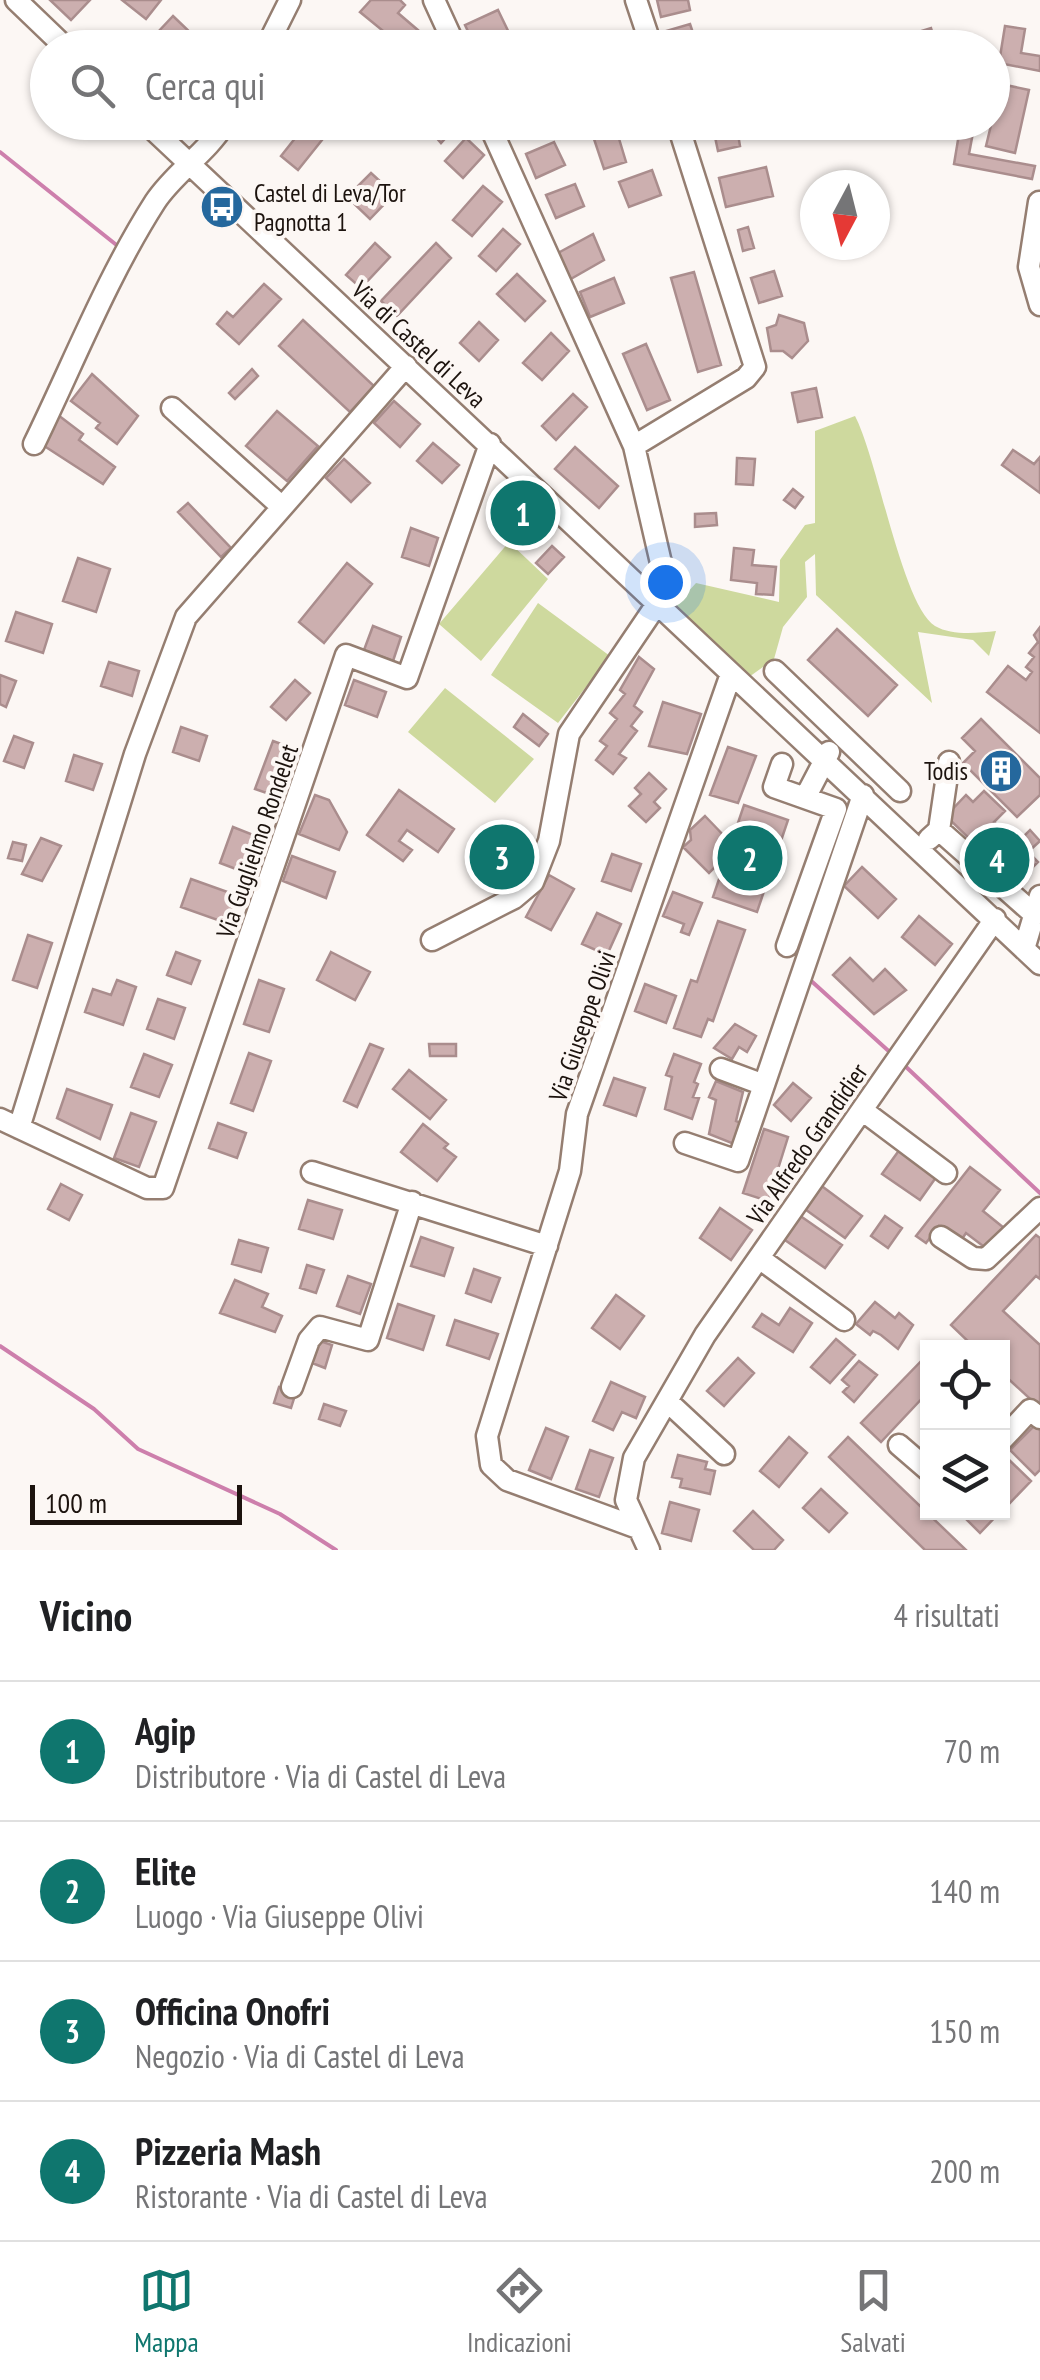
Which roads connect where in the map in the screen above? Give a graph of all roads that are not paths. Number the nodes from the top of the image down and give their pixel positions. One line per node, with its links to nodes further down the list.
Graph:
1 (16, 0): 5 (street)
2 (290, 0): 6 (street)
3 (434, 0): 7 (street)
4 (636, 0): 8 (street)
5 (47, 30)
6 (275, 30)
7 (448, 30)
8 (646, 30)
9 (164, 140): 13 (street, Via di Castel di Leva)
10 (212, 140): 13 (street)
11 (496, 140): 20 (street)
12 (683, 140): 20 (street)
13 (191, 166): 16 (street, Via di Castel di Leva); 18 (street)
14 (1039, 202): 15 (street)
15 (1040, 306)
16 (406, 366): 19 (street, Via di Castel di Leva); 21 (street, Via Guglielmo Rondelet)
17 (172, 408): 21 (street)
18 (34, 444)
19 (490, 444): 22 (street, Via di Castel di Leva); 47 (street, Via Guglielmo Rondelet)
20 (634, 446): 22 (street)
21 (282, 507): 47 (street, Via Guglielmo Rondelet)
22 (658, 604): 24 (street, Via di Castel di Leva); 40 (street)
23 (775, 670): 25 (street)
24 (731, 674): 26 (street, Via di Castel di Leva); 54 (street, Via Giuseppe Olivi)
25 (812, 708): 26 (street); 27 (street)
26 (791, 730): 28 (street, Via di Castel di Leva)
27 (844, 738): 28 (street); 31 (street)
28 (822, 758): 32 (street, Via di Castel di Leva); 33 (street)
29 (949, 762): 34 (street)
30 (782, 764): 33 (street)
31 (900, 791)
32 (863, 795): 35 (street, Via di Castel di Leva); 38 (street)
33 (805, 798): 36 (street)
34 (939, 830): 35 (street); 37 (street)
35 (921, 848): 39 (street, Via di Castel di Leva)
36 (791, 902): 38 (street); 41 (street)
37 (1038, 905): 42 (street)
38 (822, 913): 45 (street)
39 (995, 919): 42 (street, Via di Castel di Leva); 46 (street, Via Alfredo Grandidier)
40 (432, 940)
41 (788, 946)
42 (1024, 949): 43 (street, Via di Castel di Leva)
43 (1040, 964)
44 (721, 1069): 45 (street)
45 (765, 1082): 48 (street)
46 (862, 1110): 50 (street); 55 (street, Via Alfredo Grandidier)
47 (10, 1124)
48 (686, 1143)
49 (312, 1172): 51 (street)
50 (946, 1173)
51 (412, 1202): 54 (street); 57 (street)
52 (1040, 1208): 53 (street)
53 (941, 1237)
54 (547, 1246): 64 (street, Via Giuseppe Olivi)
55 (758, 1258): 56 (street); 58 (street, Via Alfredo Grandidier)
56 (844, 1320)
57 (292, 1387)
58 (667, 1402): 62 (street); 64 (street, Via Alfredo Grandidier)
59 (1040, 1418): 60 (street)
60 (1010, 1431)
61 (899, 1445): 63 (street)
62 (724, 1454)
63 (920, 1463)
64 (638, 1528): 65 (street, Via Alfredo Grandidier)
65 (648, 1550)

